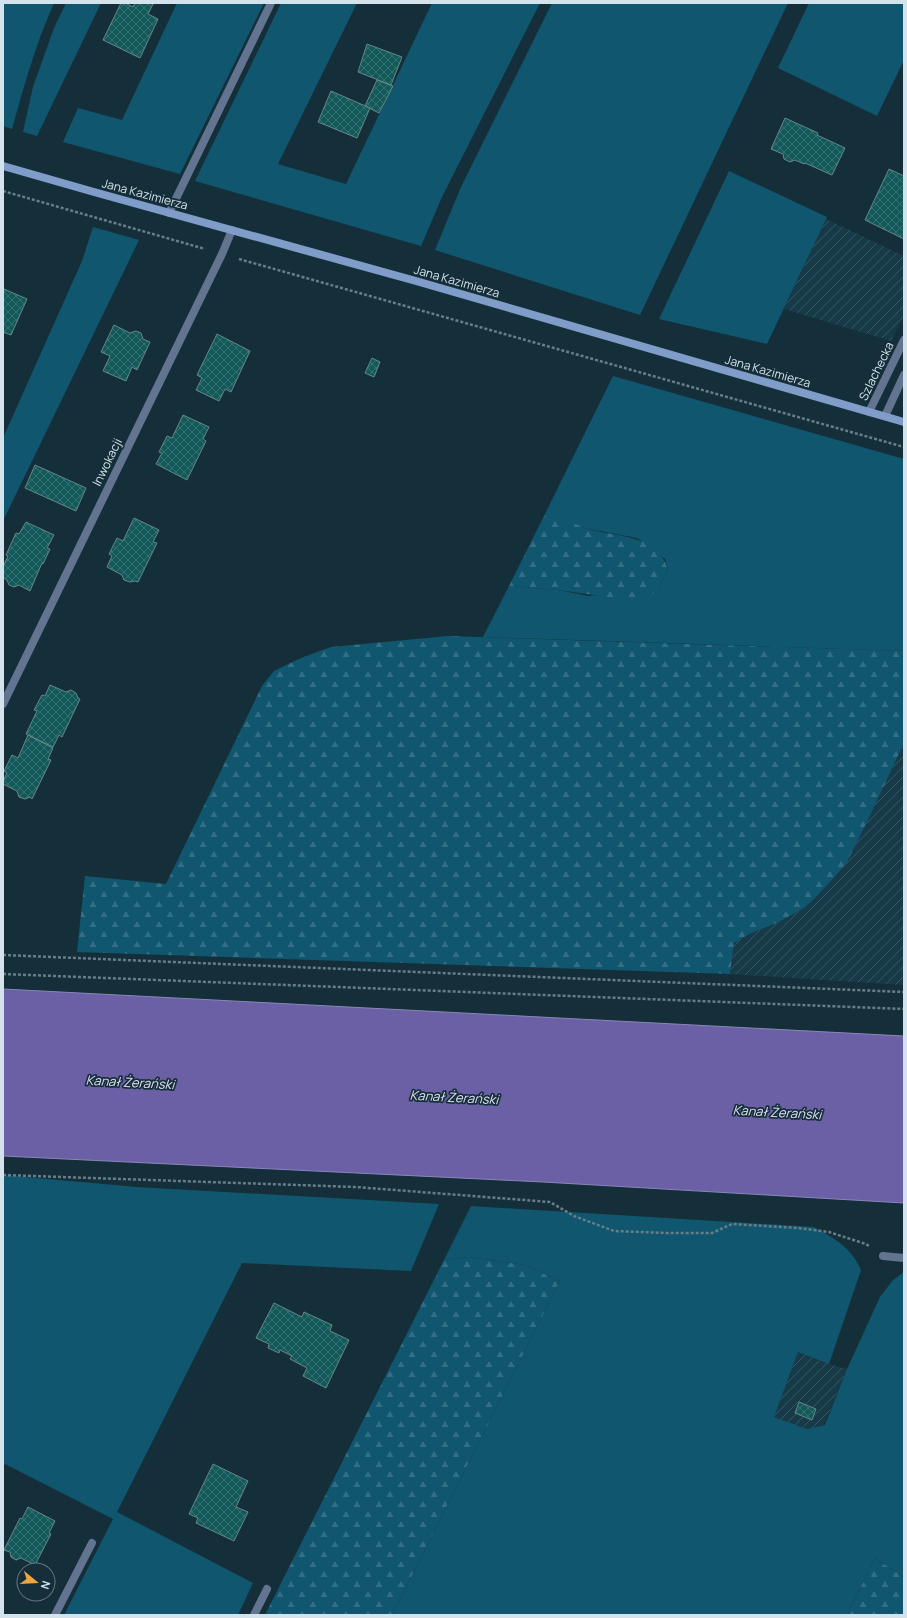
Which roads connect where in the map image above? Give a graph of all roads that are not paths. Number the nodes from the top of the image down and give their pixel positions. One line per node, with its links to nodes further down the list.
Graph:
1 (271, 3): 3 (street)
2 (3, 166): 3 (main road, Jana Kazimierza)
3 (169, 213): 4 (main road, Jana Kazimierza)
4 (232, 230): 7 (main road, Jana Kazimierza); 10 (street, Inwokacji)
5 (904, 340): 7 (street, Szlachecka)
6 (904, 375): 8 (street)
7 (869, 412): 8 (main road, Jana Kazimierza)
8 (885, 416): 9 (main road, Jana Kazimierza)
9 (904, 422)
10 (3, 704)
11 (882, 1256): 12 (street)
12 (904, 1258)
13 (92, 1542): 15 (street)
14 (267, 1589): 16 (street)
15 (55, 1615)
16 (254, 1615)

